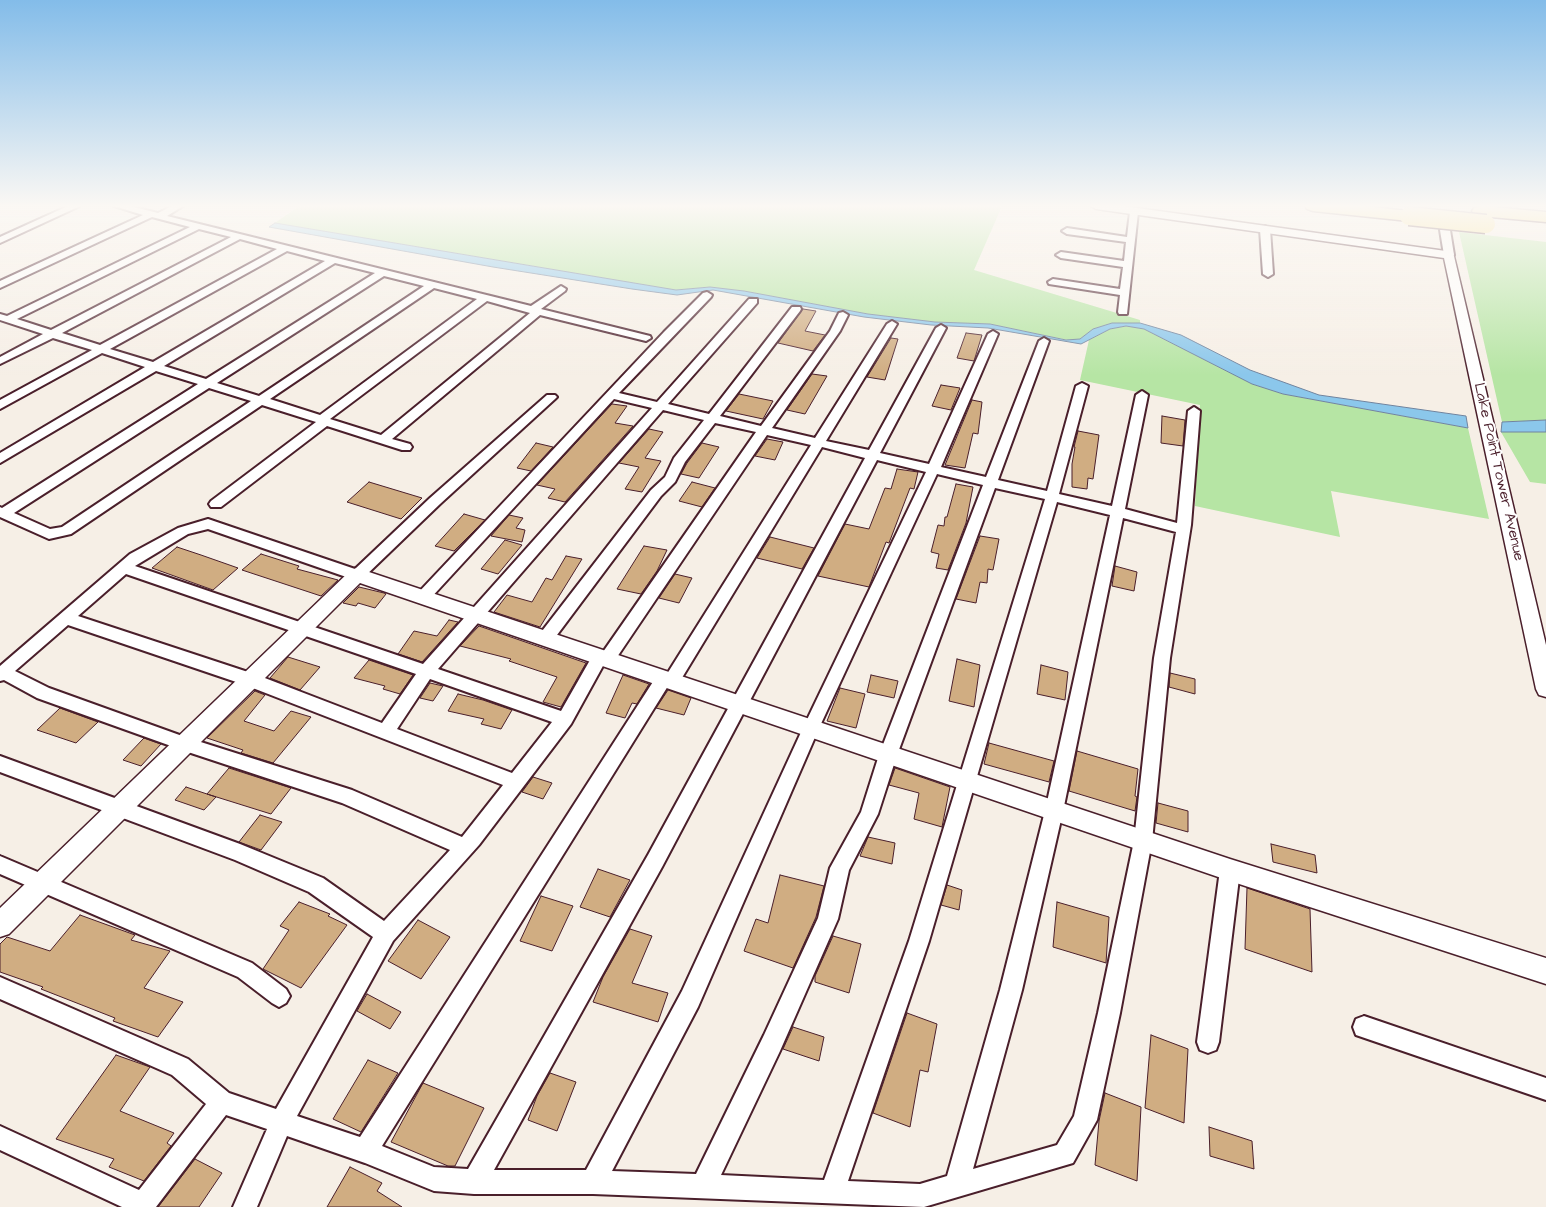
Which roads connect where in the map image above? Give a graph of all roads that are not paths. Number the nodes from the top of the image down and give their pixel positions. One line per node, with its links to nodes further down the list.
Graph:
1 (51, 262): 15 (street)
2 (120, 262): 25 (street)
3 (190, 262): 28 (street)
4 (259, 262): 32 (street)
5 (329, 262): 34 (street)
6 (343, 262): 11 (street)
7 (1116, 262): 10 (street)
8 (1267, 262): 12 (street)
9 (1451, 262): 71 (street, Lake Point Tower Avenue)
10 (1128, 264): 17 (street)
11 (383, 272): 14 (street); 35 (street)
12 (1268, 274)
13 (1052, 282): 17 (street)
14 (433, 284): 19 (street); 40 (street)
15 (0, 285)
16 (561, 289): 22 (street)
17 (1125, 293): 23 (street)
18 (708, 295): 37 (street)
19 (485, 298): 22 (street); 45 (street)
20 (753, 301): 42 (street)
21 (796, 309): 44 (street)
22 (535, 310): 30 (street); 47 (street)
23 (1122, 312)
24 (843, 315): 46 (street)
25 (4, 318): 28 (street)
26 (892, 324): 48 (street)
27 (941, 328): 50 (street)
28 (53, 334): 32 (street); 33 (street)
29 (993, 334): 52 (street)
30 (646, 338)
31 (1044, 341): 53 (street)
32 (102, 349): 34 (street); 41 (street)
33 (0, 361)
34 (156, 366): 35 (street); 51 (street)
35 (207, 383): 40 (street); 56 (street)
36 (1082, 386): 54 (street)
37 (612, 395): 42 (street); 61 (street)
38 (1142, 395): 57 (street)
39 (551, 397): 60 (street)
40 (262, 401): 45 (street); 56 (street)
41 (0, 405)
42 (660, 406): 44 (street); 62 (street)
43 (1194, 411): 58 (street)
44 (711, 418): 46 (street); 65 (street)
45 (323, 421): 47 (street); 55 (street)
46 (764, 430): 48 (street); 66 (street)
47 (383, 440): 49 (street)
48 (819, 444): 50 (street); 70 (street)
49 (406, 447)
50 (874, 456): 52 (street); 72 (street)
51 (0, 459)
52 (933, 470): 53 (street); 74 (street)
53 (991, 483): 54 (street); 77 (street)
54 (1052, 497): 57 (street); 79 (street)
55 (216, 504)
56 (2, 512)
57 (1118, 512): 58 (street); 82 (street)
58 (1182, 528): 83 (street)
59 (124, 568): 60 (street); 63 (street); 64 (street)
60 (357, 575): 61 (street); 64 (street)
61 (423, 597): 62 (street)
62 (478, 616): 65 (street); 67 (street)
63 (66, 618): 68 (street); 69 (street)
64 (302, 629): 67 (street); 69 (street)
65 (546, 638): 66 (street)
66 (604, 658): 70 (street); 73 (street)
67 (428, 672): 73 (street); 75 (street)
68 (2, 674): 76 (street)
69 (251, 680): 75 (street); 76 (street)
70 (668, 680): 72 (street); 99 (street)
71 (1546, 689)
72 (740, 704): 74 (street); 100 (street)
73 (565, 719): 80 (street)
74 (811, 728): 77 (street); 101 (street)
75 (386, 732): 80 (street)
76 (185, 744): 81 (street); 84 (street)
77 (888, 755): 79 (street); 102 (street)
78 (0, 764): 81 (street)
79 (967, 781): 82 (street); 104 (street)
80 (515, 782): 84 (street)
81 (120, 808): 87 (street); 89 (street)
82 (1054, 811): 83 (street); 103 (street)
83 (1143, 841): 86 (street); 103 (street)
84 (465, 847): 89 (street)
85 (0, 865): 87 (street)
86 (1230, 870): 90 (street); 94 (street)
87 (43, 883): 88 (street); 92 (street)
88 (0, 925)
89 (386, 934): 97 (street)
90 (1546, 970)
91 (0, 988): 96 (street)
92 (279, 996)
93 (1364, 1027): 95 (street)
94 (1208, 1042)
95 (1546, 1089)
96 (222, 1102): 97 (street); 105 (street)
97 (282, 1122): 99 (street); 106 (street)
98 (0, 1138): 105 (street)
99 (365, 1151): 100 (street)
100 (474, 1182): 101 (street)
101 (592, 1182): 102 (street)
102 (703, 1187): 104 (street)
103 (956, 1187): 104 (street)
104 (832, 1192)
105 (142, 1206)
106 (244, 1207)

